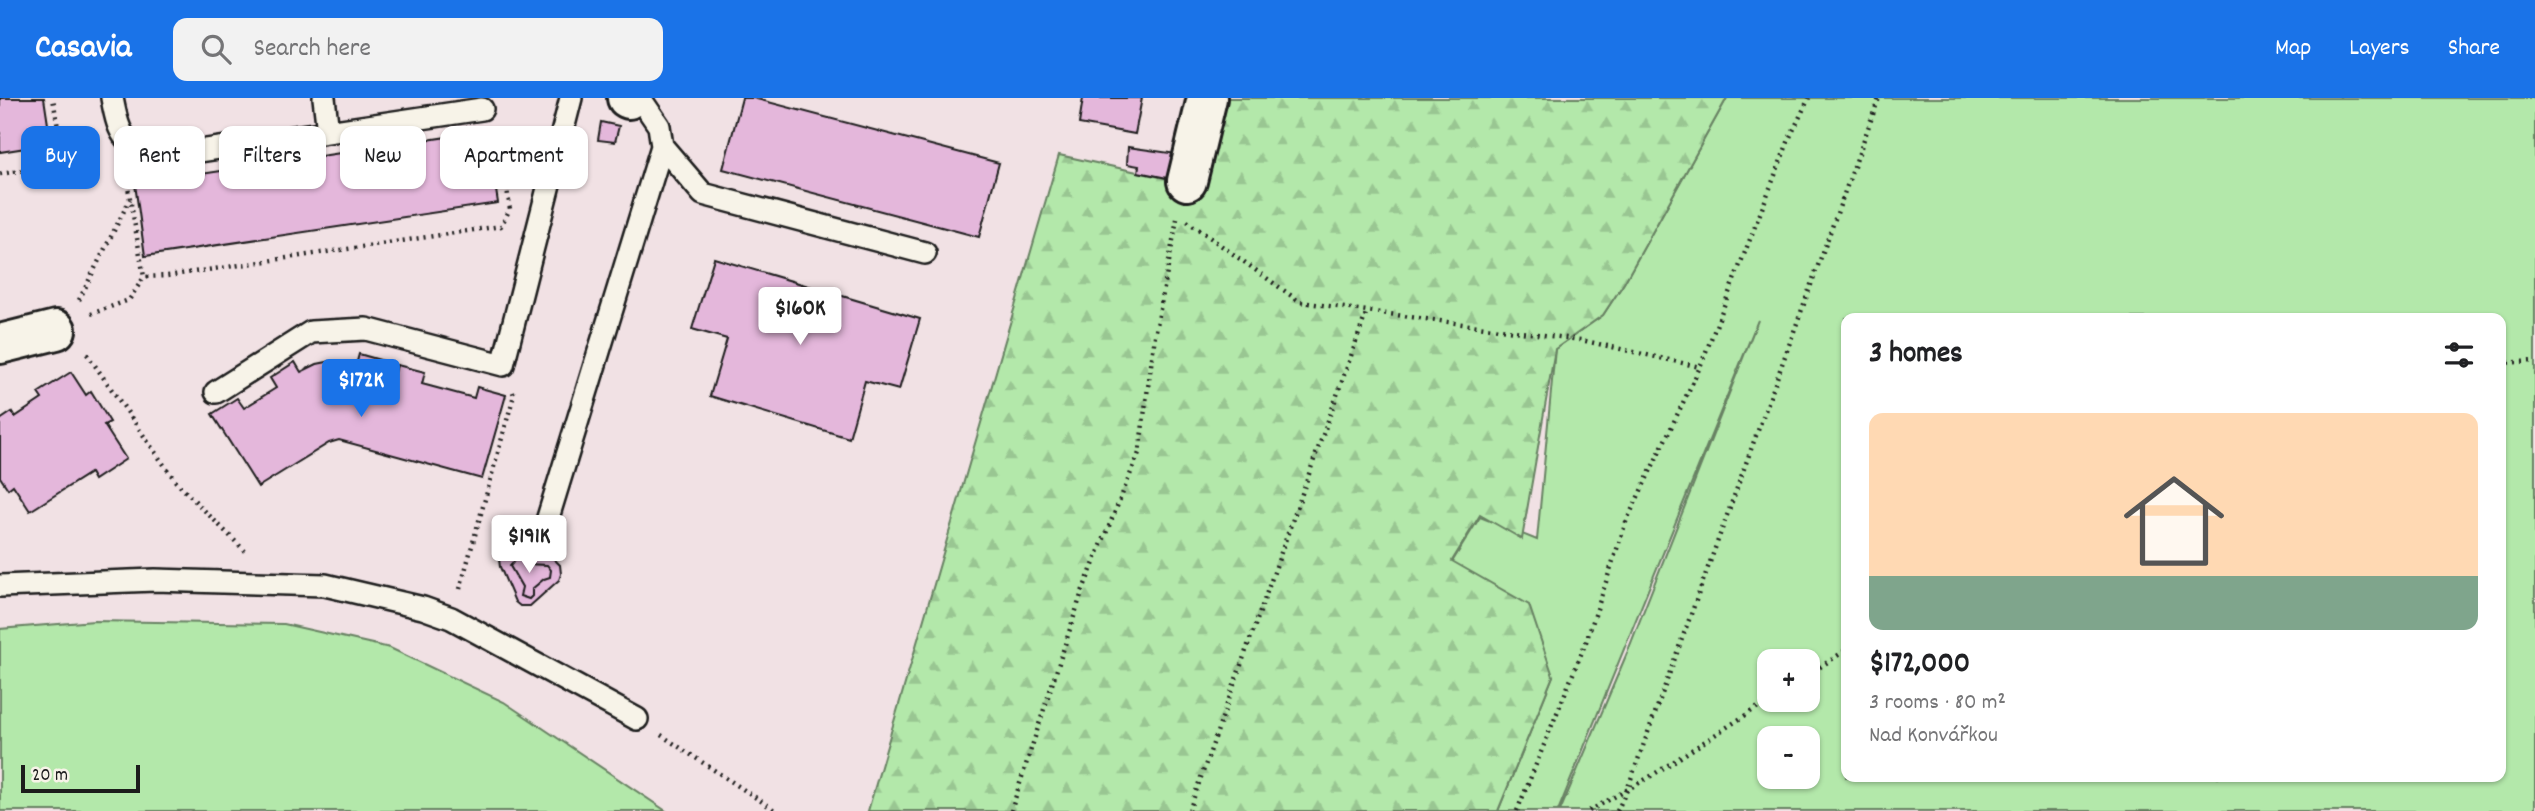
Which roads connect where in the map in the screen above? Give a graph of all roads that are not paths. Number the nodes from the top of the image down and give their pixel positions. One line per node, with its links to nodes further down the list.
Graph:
1 (112, 98): 7 (lane)
2 (324, 98): 7 (lane)
3 (571, 98): 13 (lane)
4 (628, 98): 8 (lane)
5 (1207, 98): 9 (street)
6 (482, 109): 7 (lane)
7 (328, 132)
8 (662, 146): 10 (lane); 14 (lane)
9 (1187, 181)
10 (925, 253)
11 (61, 326): 12 (street)
12 (0, 344)
13 (216, 393)
14 (539, 547)
15 (0, 586): 16 (lane)
16 (637, 719)

